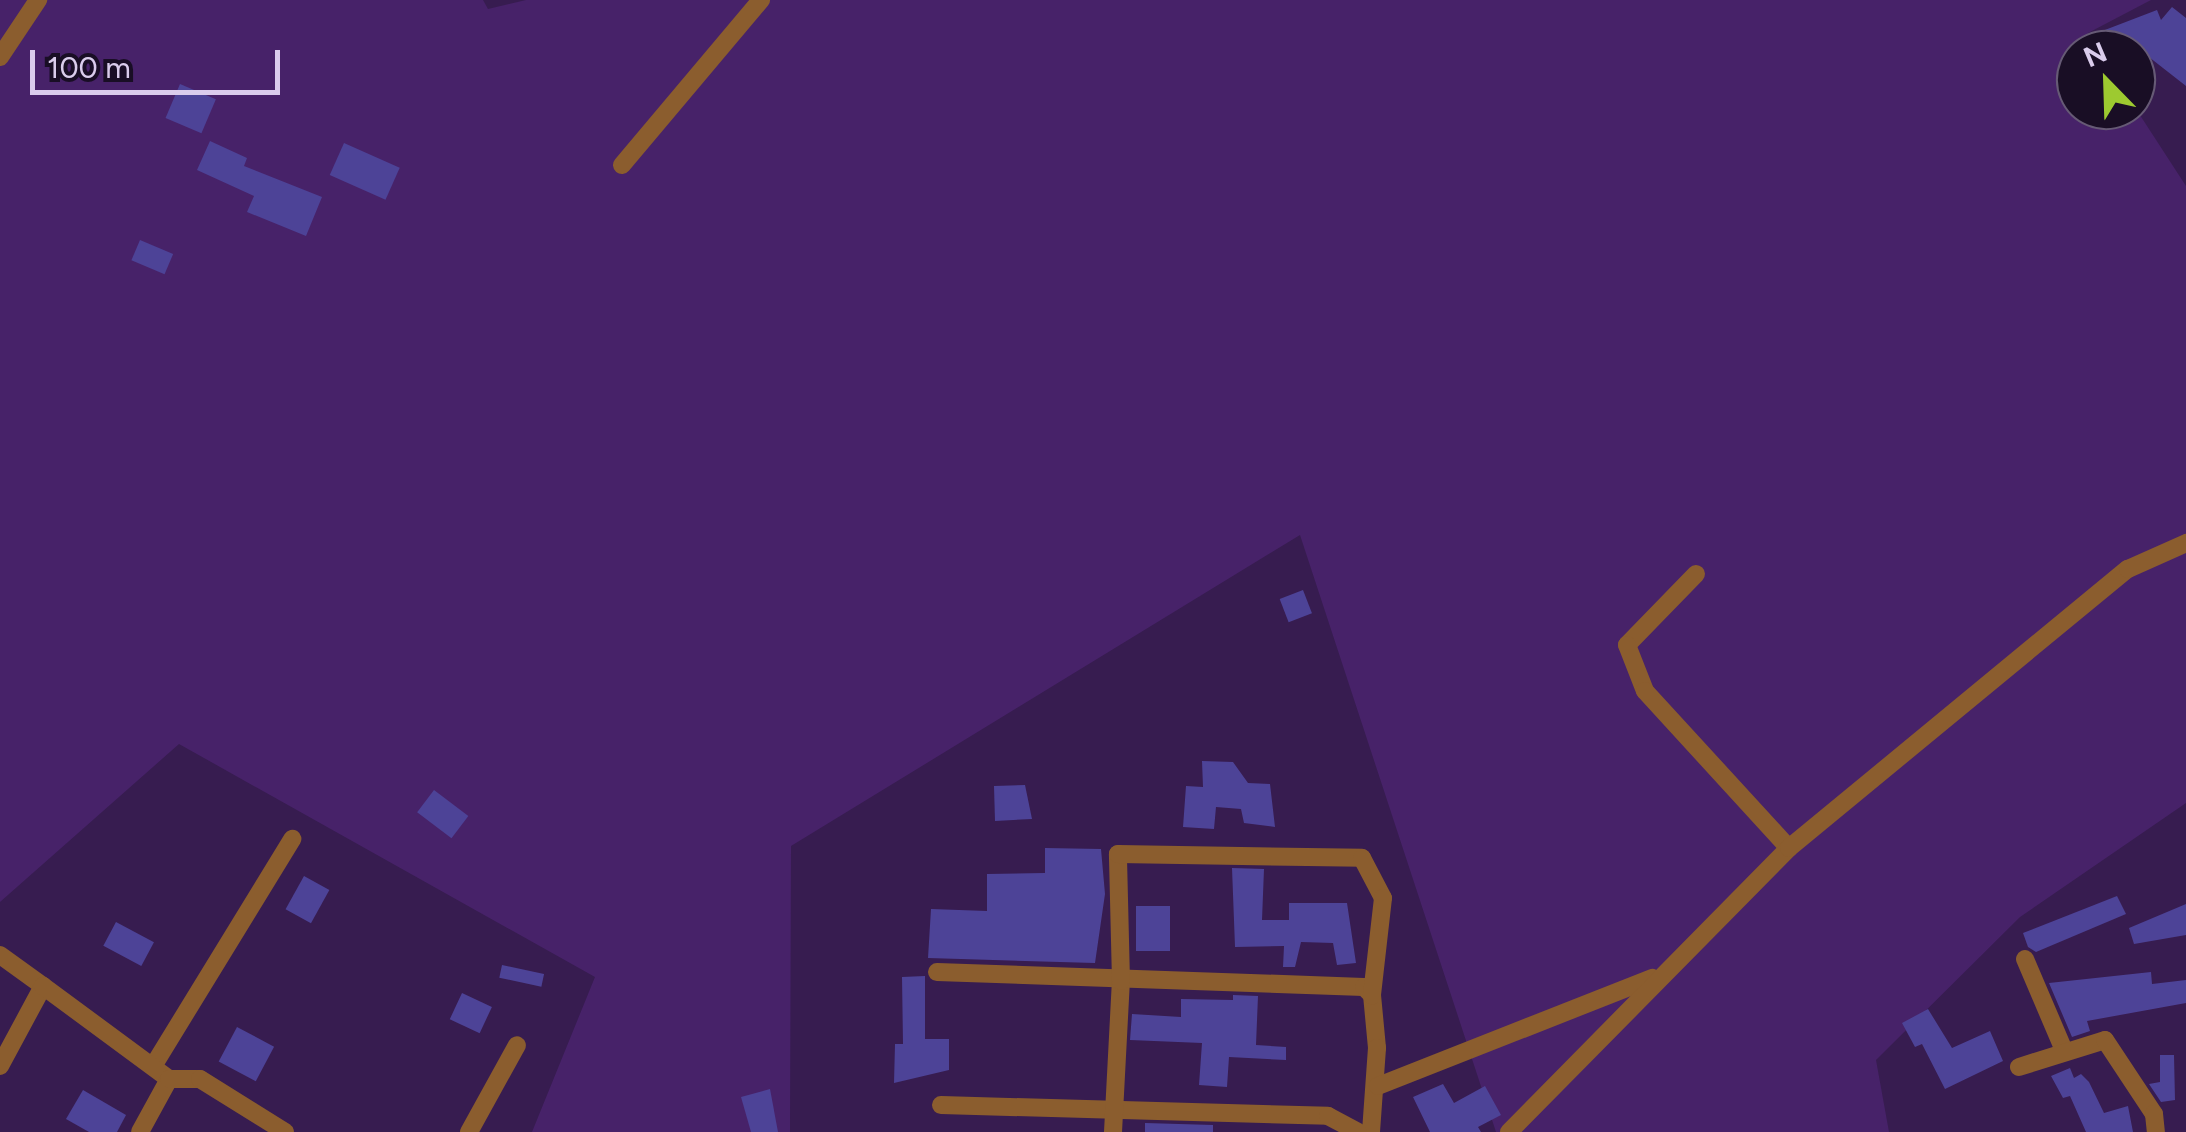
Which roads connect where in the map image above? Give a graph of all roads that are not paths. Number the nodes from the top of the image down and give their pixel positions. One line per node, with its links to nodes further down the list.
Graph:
1 (38, 0): 3 (street)
2 (761, 0): 4 (street)
3 (0, 57)
4 (622, 165)
5 (2186, 543): 8 (street)
6 (1696, 574): 8 (street)
7 (292, 839): 18 (street)
8 (1788, 848): 12 (street)
9 (0, 955): 14 (street)
10 (2026, 959): 17 (street)
11 (938, 972): 13 (street)
12 (1661, 974): 22 (street); 31 (street)
13 (1121, 981): 15 (street); 15 (street); 24 (street)
14 (43, 986): 18 (street); 19 (street)
15 (1372, 995): 22 (street)
16 (517, 1045): 27 (street)
17 (2063, 1048): 20 (street); 32 (street)
18 (155, 1063): 21 (street)
19 (0, 1066)
20 (2018, 1066)
21 (169, 1079): 25 (street); 26 (street)
22 (1378, 1086): 30 (street)
23 (941, 1105): 24 (street)
24 (1114, 1110): 28 (street); 29 (street)
25 (140, 1132)
26 (285, 1132)
27 (470, 1132)
28 (1113, 1132)
29 (1358, 1132)
30 (1372, 1132)
31 (1509, 1132)
32 (2156, 1132)

